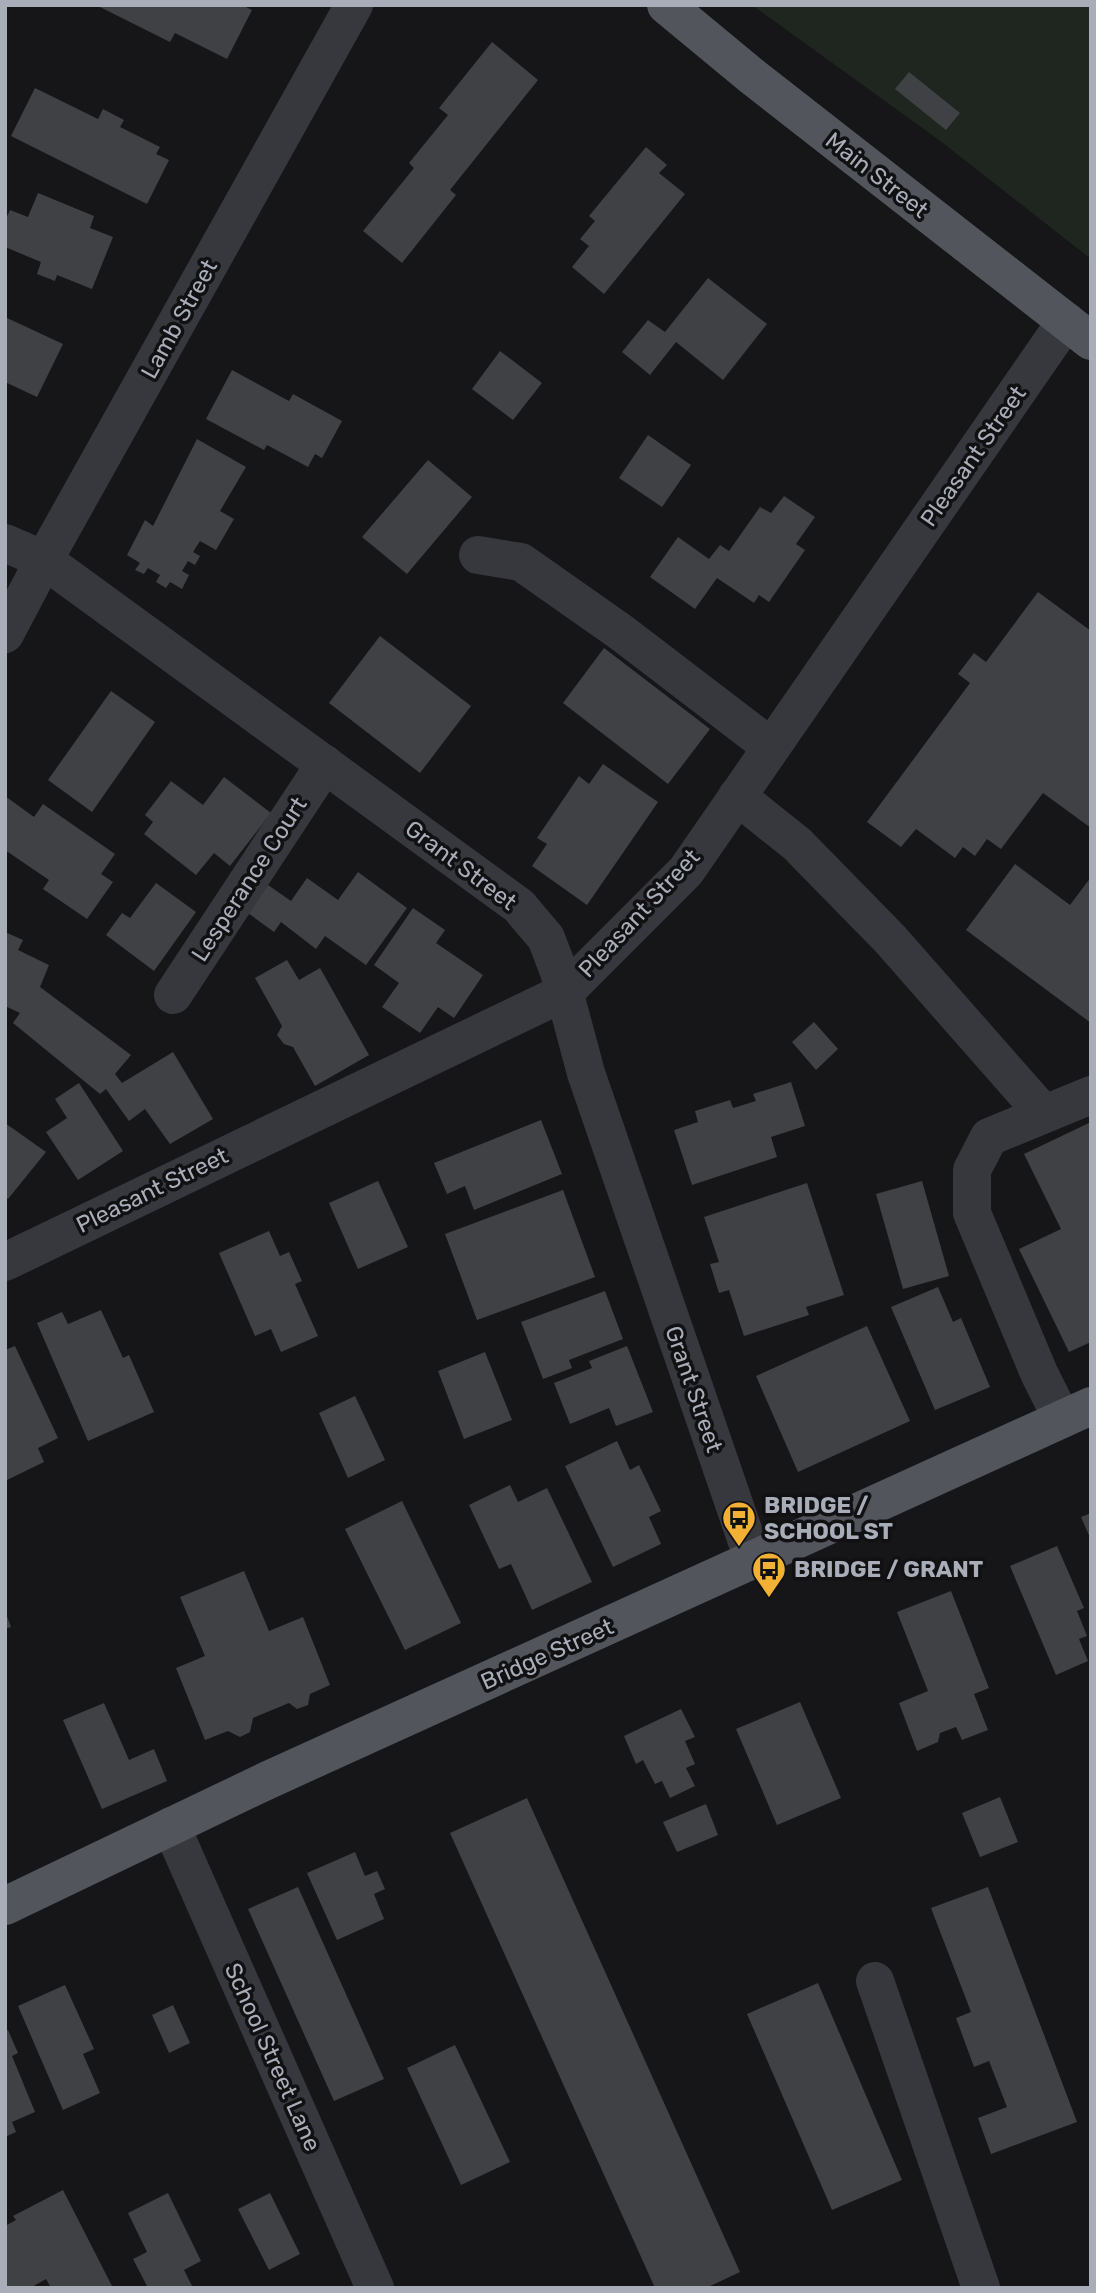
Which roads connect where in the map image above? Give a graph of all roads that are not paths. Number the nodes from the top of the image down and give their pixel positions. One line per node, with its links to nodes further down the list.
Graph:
1 (354, 5): 6 (street, Lamb Street)
2 (666, 5): 3 (main road, Main Street)
3 (1078, 331): 8 (street, Pleasant Street)
4 (5, 543): 6 (street, Grant Street)
5 (478, 555): 8 (street)
6 (44, 560): 7 (street, Lamb Street); 9 (street, Grant Street)
7 (5, 634)
8 (771, 747): 10 (street, Pleasant Street)
9 (325, 764): 11 (street, Grant Street); 12 (street, Lesperance Court)
10 (737, 796): 11 (street, Pleasant Street); 14 (street)
11 (565, 992): 15 (street, Pleasant Street); 17 (street, Grant Street)
12 (173, 995)
13 (1091, 1095): 14 (street)
14 (1044, 1114): 16 (street)
15 (5, 1262)
16 (1076, 1413): 17 (main road, Bridge Street)
17 (753, 1559): 18 (main road, Bridge Street)
18 (171, 1826): 19 (main road, Bridge Street); 21 (street, School Street Lane)
19 (5, 1906)
20 (875, 1982): 22 (street)
21 (375, 2288)
22 (981, 2288)

